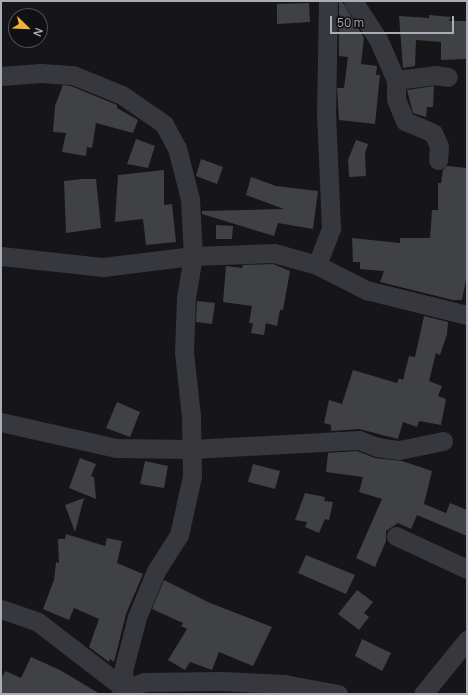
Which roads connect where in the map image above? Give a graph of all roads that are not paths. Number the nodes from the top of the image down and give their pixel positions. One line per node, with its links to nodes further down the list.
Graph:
1 (328, 1): 9 (street)
2 (353, 1): 5 (street)
3 (1, 76): 8 (street)
4 (448, 77): 5 (street)
5 (396, 80): 6 (street)
6 (438, 160)
7 (1, 256): 8 (street)
8 (193, 256): 9 (street); 13 (street)
9 (317, 266): 10 (street)
10 (467, 315)
11 (1, 422): 13 (street)
12 (443, 441): 13 (street)
13 (192, 449): 18 (street)
14 (396, 536): 15 (street)
15 (467, 569)
16 (1, 609): 18 (street)
17 (467, 640): 20 (street)
18 (123, 692): 19 (street)
19 (338, 694)
20 (423, 694)

